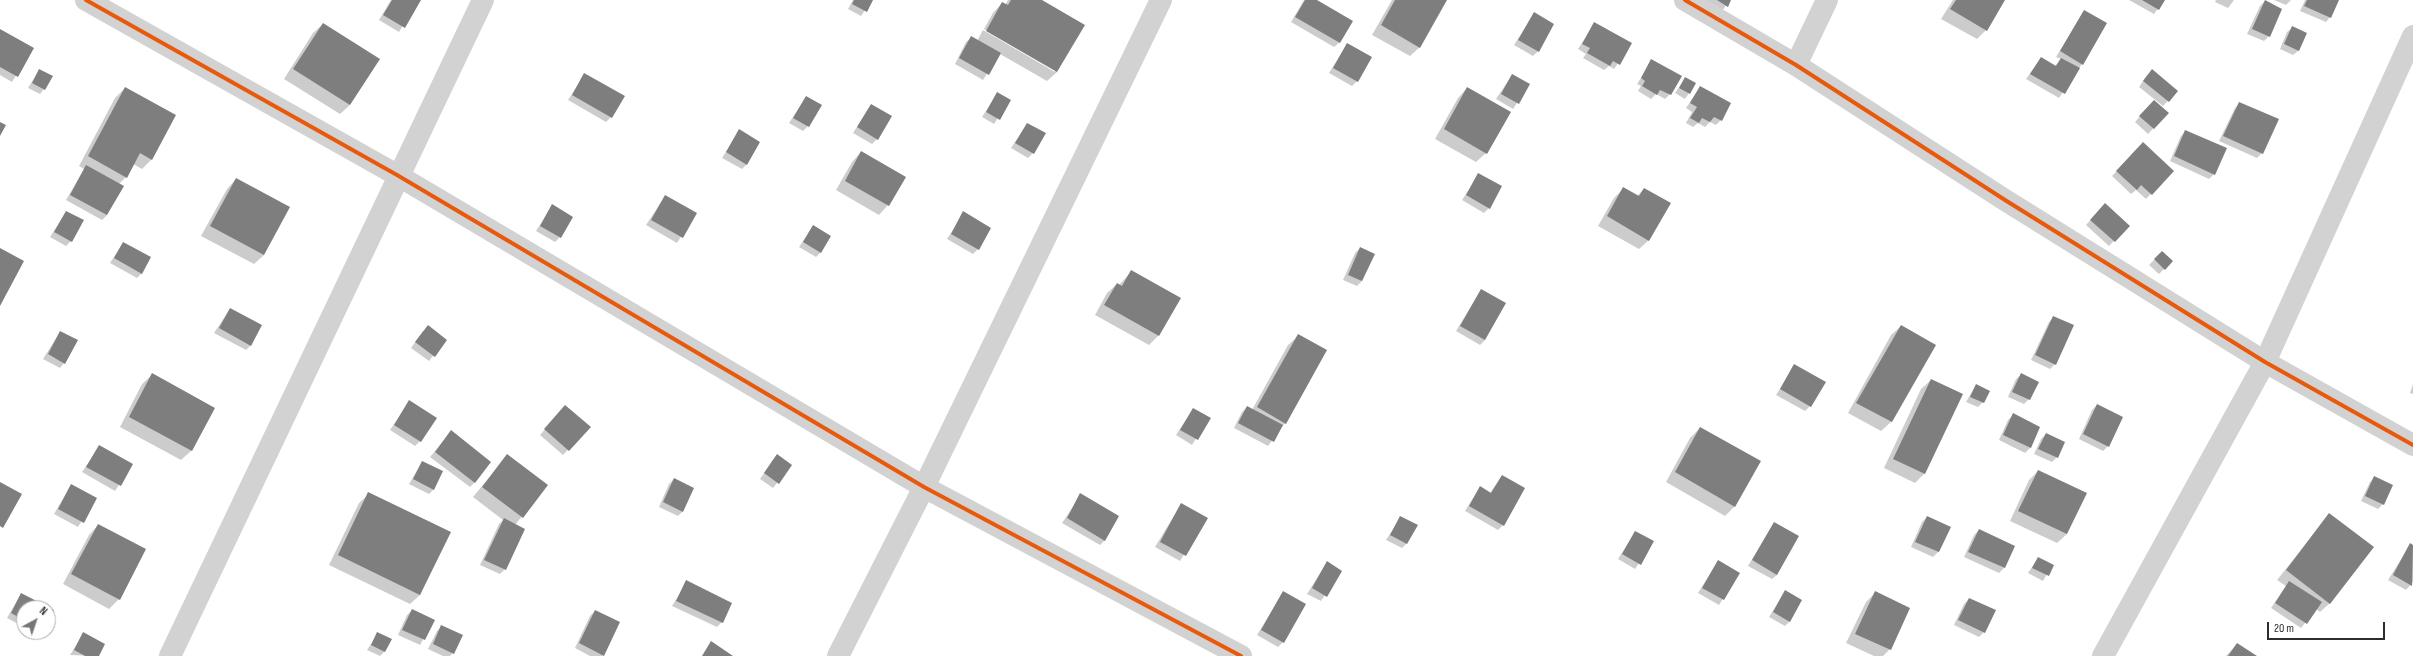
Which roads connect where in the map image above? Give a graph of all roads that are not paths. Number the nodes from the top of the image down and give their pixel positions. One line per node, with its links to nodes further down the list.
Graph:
1 (86, 0): 8 (street)
2 (483, 0): 8 (street)
3 (1161, 0): 11 (street)
4 (1686, 0): 7 (street)
5 (1827, 0): 7 (street)
6 (2413, 36): 9 (street)
7 (1796, 65): 9 (street)
8 (397, 175): 11 (street); 12 (street)
9 (2265, 362): 10 (street); 15 (street)
10 (2413, 445)
11 (924, 487): 13 (street); 14 (street)
12 (170, 656)
13 (838, 656)
14 (1241, 656)
15 (2103, 656)

